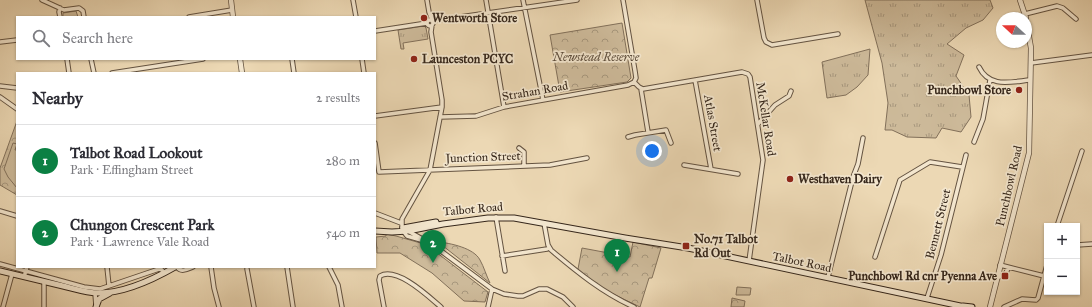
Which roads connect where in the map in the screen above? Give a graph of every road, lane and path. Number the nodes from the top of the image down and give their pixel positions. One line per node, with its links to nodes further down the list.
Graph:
1 (42, 0): 12 (street)
2 (230, 0): 14 (street)
3 (353, 0): 22 (street)
4 (427, 0): 24 (street)
5 (486, 0): 16 (street)
6 (523, 0): 13 (street)
7 (572, 0): 8 (street); 13 (street)
8 (577, 0)
9 (623, 0): 48 (street)
10 (757, 0): 26 (street)
11 (1020, 0): 15 (street, Punchbowl Road)
12 (60, 8): 18 (street); 19 (street)
13 (524, 8): 16 (street); 54 (street)
14 (232, 10): 20 (street); 21 (street)
15 (1024, 12)
16 (488, 13): 24 (street); 56 (street)
17 (1032, 15): 23 (street)
18 (60, 16)
19 (84, 16)
20 (194, 16)
21 (233, 16)
22 (356, 16)
23 (1076, 19)
24 (430, 23): 25 (street); 55 (street)
25 (376, 31)
26 (838, 34)
27 (16, 40): 28 (street)
28 (0, 42)
29 (1031, 48): 37 (street, Punchbowl Road)
30 (1092, 55): 37 (street)
31 (67, 60): 39 (street)
32 (91, 60): 40 (street)
33 (196, 60): 41 (street)
34 (240, 60): 42 (street)
35 (292, 60): 43 (street)
36 (362, 60): 44 (street)
37 (1031, 63): 47 (street, Punchbowl Road)
38 (979, 67): 46 (street)
39 (69, 72)
40 (94, 72)
41 (118, 72)
42 (242, 72)
43 (294, 72)
44 (364, 72)
45 (695, 80): 51 (street, McKellar Road); 60 (street, McKellar Road); 76 (street, Atlas Street)
46 (990, 80): 47 (street); 65 (street)
47 (1030, 80): 96 (street, Punchbowl Road)
48 (634, 82): 51 (street); 54 (street, Strahan Road)
49 (0, 86): 50 (street)
50 (16, 88)
51 (641, 89): 61 (street)
52 (791, 91): 60 (street)
53 (0, 98): 57 (street)
54 (543, 100): 56 (street, Strahan Road)
55 (442, 107): 58 (street); 59 (street)
56 (504, 107): 59 (street, Strahan Road)
57 (16, 108)
58 (376, 116)
59 (440, 117): 77 (street)
60 (758, 124): 94 (street, McKellar Road)
61 (648, 132): 62 (street); 64 (street)
62 (630, 135)
63 (863, 138): 114 (street)
64 (668, 142)
65 (974, 142)
66 (519, 148): 70 (street)
67 (528, 148): 70 (street)
68 (376, 150): 77 (street, Junction Street)
69 (1082, 151): 85 (street)
70 (524, 152): 74 (street)
71 (966, 155): 75 (street, Bennett Street)
72 (587, 158): 74 (street, Junction Street)
73 (684, 165): 76 (street)
74 (524, 166): 77 (street, Junction Street)
75 (962, 167): 93 (street); 121 (street, Bennett Street)
76 (711, 169): 78 (street)
77 (430, 170): 81 (street)
78 (738, 174)
79 (0, 211): 82 (street)
80 (376, 214): 86 (street)
81 (406, 214): 86 (street); 86 (street)
82 (16, 216)
83 (496, 217): 84 (main road, Talbot Road); 86 (main road, Talbot Road); 92 (street)
84 (544, 223): 88 (main road, Talbot Road); 91 (street)
85 (1058, 223)
86 (404, 228): 87 (main road); 88 (main road, Talbot Road); 118 (street)
87 (376, 230)
88 (638, 240): 94 (main road, Talbot Road)
89 (1092, 244): 90 (street)
90 (1080, 245)
91 (549, 248): 92 (street); 134 (street)
92 (502, 256): 109 (street)
93 (875, 257)
94 (749, 261): 114 (main road, Talbot Road)
95 (0, 264): 97 (street)
96 (1000, 265): 105 (street); 115 (street, Punchbowl Road)
97 (16, 267)
98 (106, 268): 117 (street)
99 (174, 268): 110 (main road)
100 (178, 268): 101 (street)
101 (189, 268)
102 (211, 268): 126 (street)
103 (286, 268): 128 (street)
104 (330, 268): 129 (street)
105 (1008, 268): 112 (street); 115 (street)
106 (27, 269): 113 (street); 117 (street)
107 (247, 269): 127 (street)
108 (0, 270): 111 (main road)
109 (505, 271)
110 (164, 273): 117 (street); 119 (main road)
111 (12, 274): 113 (main road); 123 (street)
112 (1044, 276): 137 (street)
113 (24, 277): 116 (main road)
114 (828, 277): 121 (main road, Talbot Road)
115 (997, 278): 136 (street, Punchbowl Road)
116 (44, 282): 120 (main road); 124 (street)
117 (109, 286)
118 (492, 289): 132 (street); 133 (street)
119 (113, 292): 120 (main road); 125 (main road)
120 (95, 293): 125 (street)
121 (927, 298): 122 (main road, Talbot Road)
122 (964, 306): 135 (main road, Talbot Road)
123 (3, 307)
124 (44, 307)
125 (96, 307)
126 (219, 307)
127 (254, 307)
128 (293, 307)
129 (342, 307)
130 (384, 307): 131 (street)
131 (441, 307)
132 (488, 307)
133 (573, 307)
134 (634, 307)
135 (972, 307)
136 (990, 307)
137 (1004, 307)

